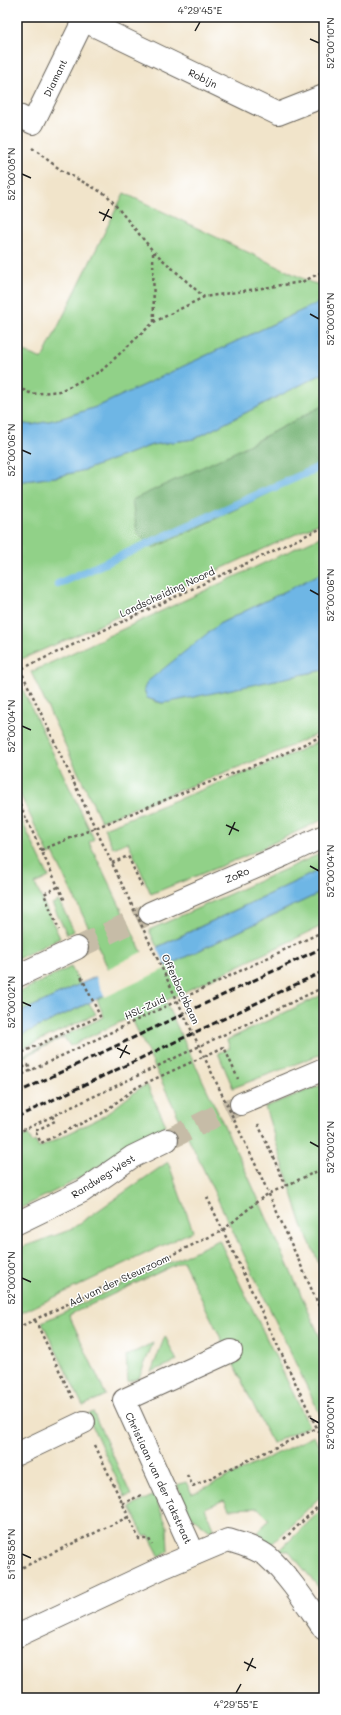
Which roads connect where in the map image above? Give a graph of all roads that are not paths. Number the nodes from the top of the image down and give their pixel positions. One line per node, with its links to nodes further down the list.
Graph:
1 (84, 19): 2 (street, Robijn); 3 (street, Diamant)
2 (324, 96)
3 (25, 119)
4 (324, 836): 5 (street, ZoRo)
5 (150, 913)
6 (77, 948): 7 (street)
7 (17, 976)
8 (324, 1069): 9 (street)
9 (241, 1104)
10 (168, 1140): 11 (street, Randweg-West)
11 (17, 1223)
12 (231, 1351): 15 (street, Christiaan van der Takstraat)
13 (84, 1422): 14 (street)
14 (17, 1454)
15 (194, 1554): 16 (street, Christiaan van der Takstraat); 17 (street, Christiaan van der Takstraat)
16 (324, 1629)
17 (17, 1636)

